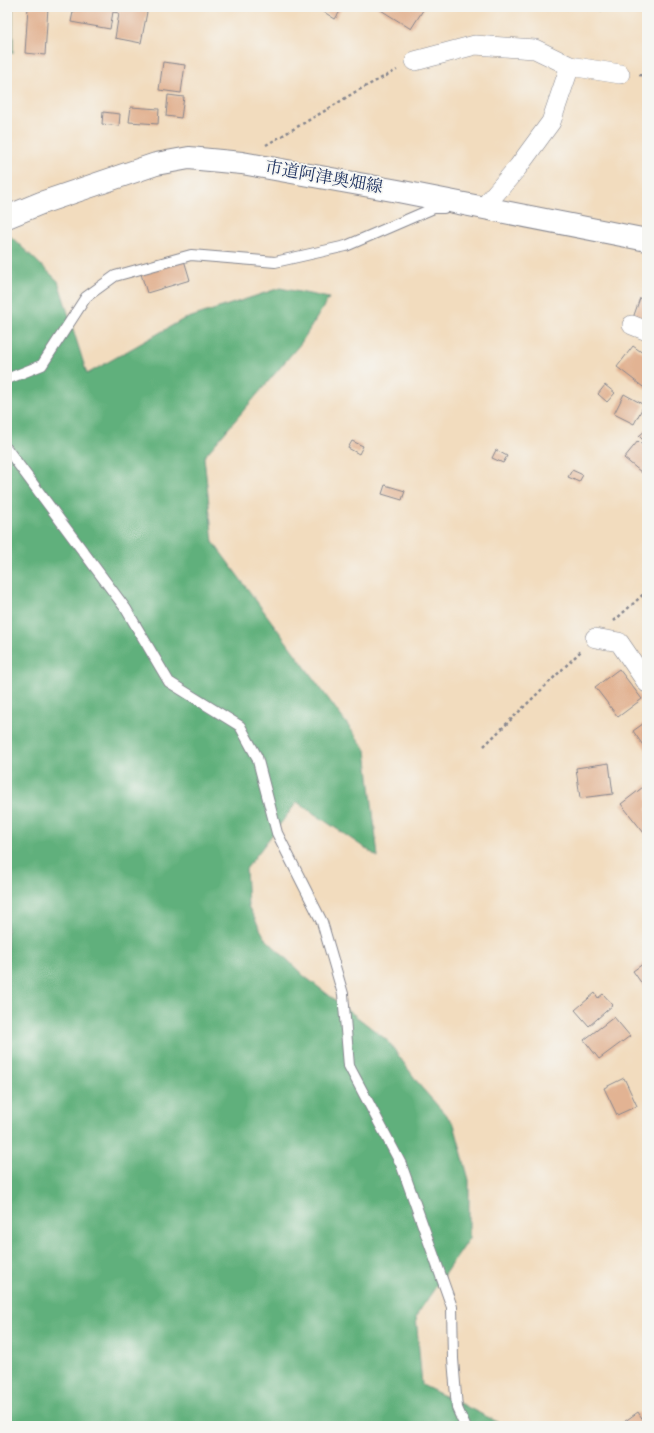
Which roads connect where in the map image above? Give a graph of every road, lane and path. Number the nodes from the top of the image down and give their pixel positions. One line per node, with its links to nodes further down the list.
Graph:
1 (415, 61): 2 (street); 4 (path)
2 (570, 66): 3 (street); 5 (street)
3 (620, 74)
4 (242, 163): 5 (street, 市道阿津奥畑線); 6 (street, 市道阿津奥畑線)
5 (483, 208): 7 (street, 市道阿津奥畑線); 8 (lane)
6 (7, 217)
7 (647, 240)
8 (7, 378)
9 (7, 449): 14 (lane)
10 (647, 591): 11 (path)
11 (595, 638): 12 (street); 13 (path)
12 (647, 682)
13 (484, 746)
14 (466, 1426)

